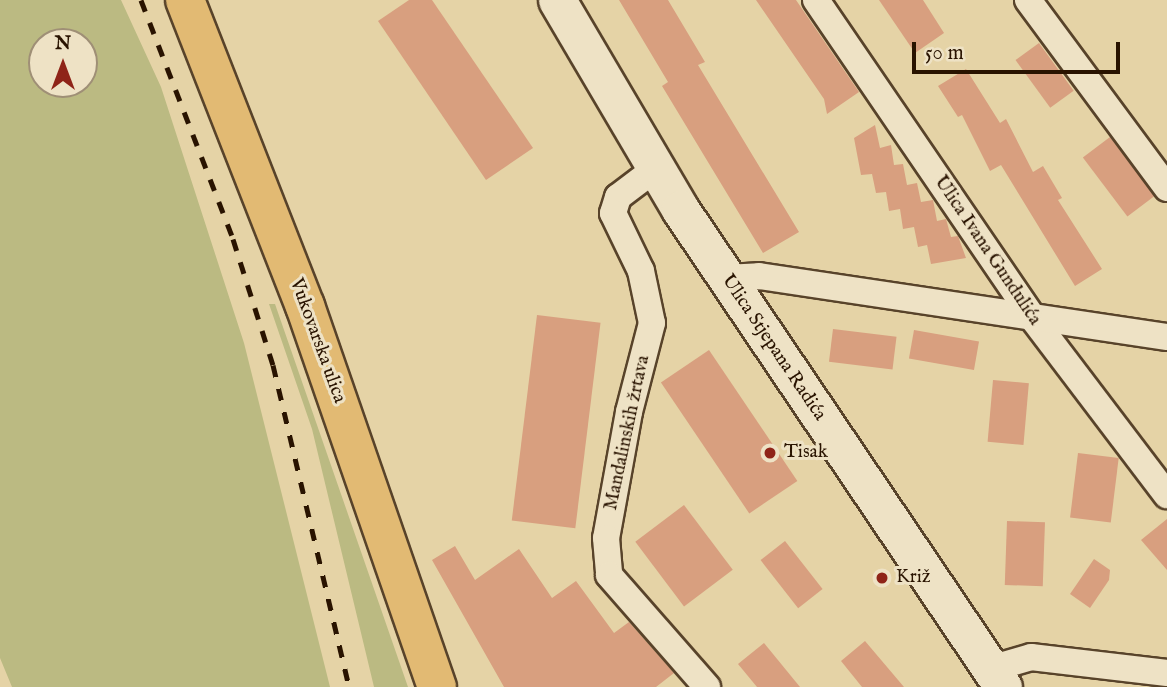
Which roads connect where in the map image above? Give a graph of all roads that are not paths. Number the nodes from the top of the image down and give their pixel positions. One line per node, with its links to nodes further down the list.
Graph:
1 (185, 0): 13 (main road, Vukovarska ulica)
2 (557, 0): 5 (main road, Ulica Stjepana Radića)
3 (816, 0): 8 (street, Ulica Ivana Gundulića)
4 (1028, 0): 6 (street)
5 (655, 169): 7 (main road, Ulica Stjepana Radića); 14 (street, Mandalinskih žrtava)
6 (1167, 188)
7 (725, 278): 8 (street); 12 (main road, Ulica Stjepana Radića)
8 (1034, 320): 9 (street); 10 (street, Ulica Ivana Gundulića)
9 (1167, 337)
10 (1167, 495)
11 (1167, 673): 12 (street)
12 (997, 678)
13 (437, 687)
14 (707, 687)

